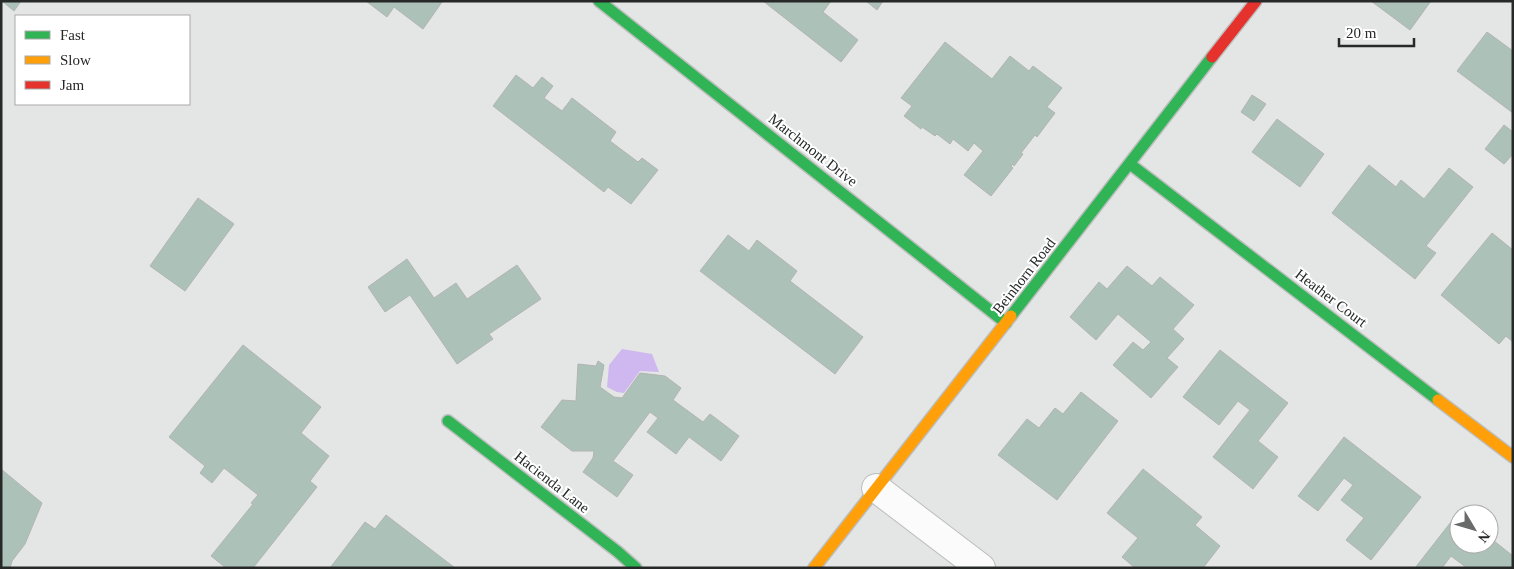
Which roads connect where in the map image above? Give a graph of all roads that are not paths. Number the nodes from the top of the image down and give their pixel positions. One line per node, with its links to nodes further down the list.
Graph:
1 (599, 1): 4 (street, Marchmont Drive)
2 (1256, 1): 3 (street, Beinhorn Road)
3 (1130, 164): 4 (street, Beinhorn Road); 6 (street, Heather Court)
4 (1006, 323): 7 (street, Beinhorn Road)
5 (448, 421): 8 (street, Hacienda Lane)
6 (1513, 457)
7 (876, 488): 9 (street, Beinhorn Road); 10 (street)
8 (636, 568)
9 (814, 568)
10 (981, 568)

